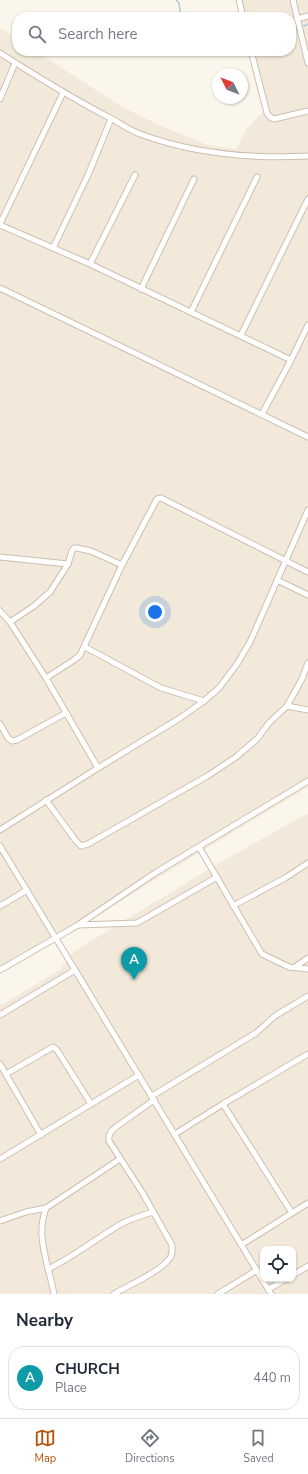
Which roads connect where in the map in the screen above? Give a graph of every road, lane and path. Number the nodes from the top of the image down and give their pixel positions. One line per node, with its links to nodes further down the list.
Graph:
1 (239, 0): 3 (street)
2 (293, 0): 4 (street)
3 (242, 12)
4 (296, 12)
5 (296, 14): 7 (street)
6 (308, 16): 7 (street)
7 (297, 18): 11 (street)
8 (0, 53): 10 (street)
9 (252, 56): 14 (street)
10 (15, 63): 12 (street); 13 (street)
11 (308, 63)
12 (63, 93): 15 (street); 21 (street)
13 (0, 99)
14 (308, 111)
15 (111, 119): 16 (street); 22 (street)
16 (308, 156)
17 (135, 175): 23 (street)
18 (257, 177): 26 (street)
19 (194, 179): 25 (street)
20 (308, 199): 28 (street)
21 (0, 225): 22 (street)
22 (53, 248): 23 (street)
23 (90, 264): 25 (street)
24 (0, 288): 30 (street)
25 (141, 289): 26 (street)
26 (191, 312): 28 (street)
27 (308, 325): 29 (street)
28 (241, 335): 29 (street)
29 (291, 360): 30 (street)
30 (262, 414): 31 (street)
31 (308, 437)
32 (308, 510): 34 (street)
33 (0, 557): 35 (street)
34 (286, 560): 36 (street); 37 (street); 38 (street)
35 (68, 564): 36 (street); 41 (street)
36 (122, 565): 42 (street)
37 (308, 572)
38 (277, 580): 39 (street); 45 (street)
39 (308, 595)
40 (0, 611): 41 (street)
41 (10, 622): 44 (street)
42 (85, 647): 44 (street); 45 (street)
43 (308, 663): 46 (street)
44 (46, 678): 48 (street)
45 (204, 701): 50 (street)
46 (287, 706): 47 (street); 52 (street)
47 (308, 710)
48 (66, 713): 49 (street); 50 (street)
49 (0, 724)
50 (98, 768): 52 (street)
51 (308, 780): 55 (street)
52 (46, 800): 53 (street)
53 (0, 830)
54 (0, 846): 58 (street)
55 (199, 847): 57 (street); 61 (street)
56 (308, 863): 60 (street)
57 (217, 878): 60 (street); 61 (street)
58 (27, 890): 59 (street); 62 (street)
59 (0, 906)
60 (233, 906): 64 (street)
61 (78, 925): 62 (street)
62 (55, 937): 66 (street); 67 (street)
63 (308, 958): 64 (street)
64 (294, 967): 65 (street)
65 (308, 969)
66 (0, 970)
67 (75, 970): 69 (street); 73 (street)
68 (308, 996): 74 (street)
69 (0, 1015)
70 (308, 1054): 76 (street)
71 (0, 1064): 72 (street)
72 (6, 1074): 75 (street); 78 (street)
73 (139, 1075): 74 (street); 75 (street)
74 (153, 1098): 77 (street); 80 (street)
75 (91, 1104): 78 (street)
76 (223, 1104): 77 (street); 84 (street)
77 (175, 1134): 86 (street)
78 (40, 1135): 79 (street)
79 (0, 1159)
80 (120, 1159): 82 (street); 83 (street)
81 (308, 1203): 84 (street)
82 (46, 1208): 85 (street); 88 (street)
83 (153, 1212): 88 (street); 94 (street)
84 (292, 1213): 86 (street)
85 (0, 1221)
86 (241, 1245): 89 (street)
87 (308, 1266): 90 (street)
88 (48, 1269): 93 (street)
89 (257, 1270): 92 (street); 95 (street)
90 (296, 1273)
91 (282, 1282): 92 (street)
92 (270, 1292)
93 (54, 1294)
94 (114, 1294)
95 (218, 1294)

